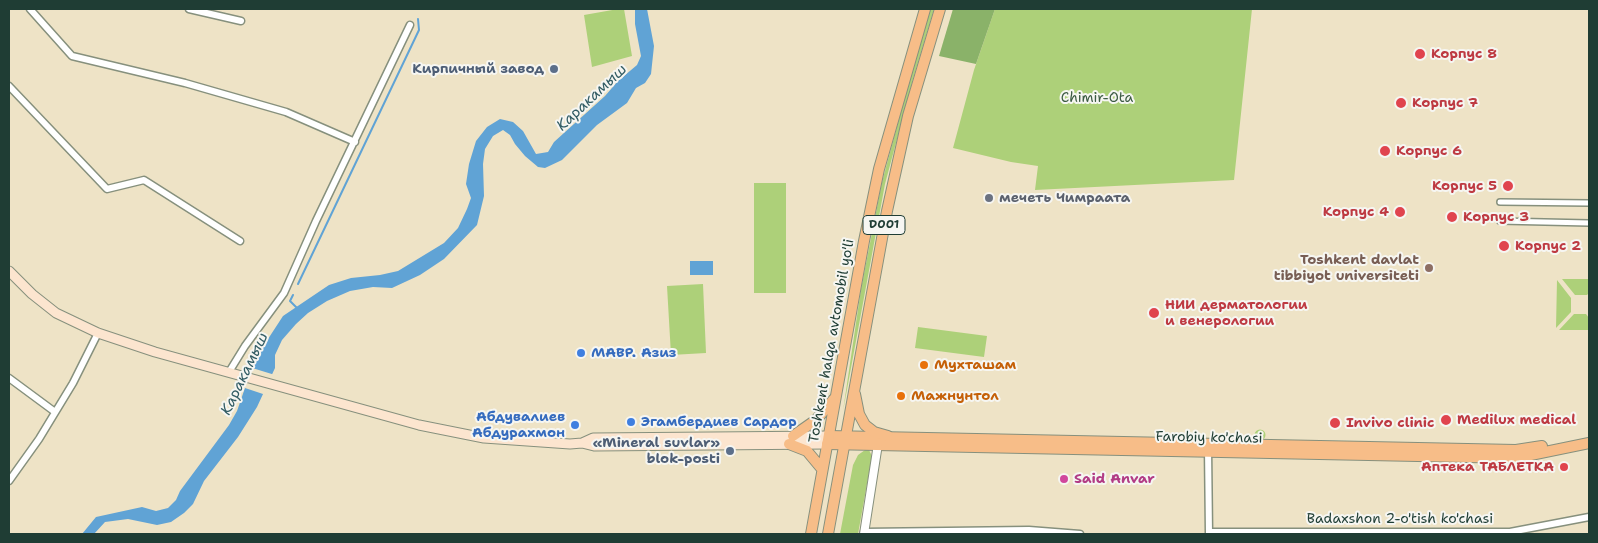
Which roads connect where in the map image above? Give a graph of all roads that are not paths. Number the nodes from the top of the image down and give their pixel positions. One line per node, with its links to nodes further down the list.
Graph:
1 (30, 9): 8 (street)
2 (189, 9): 5 (street)
3 (926, 9): 19 (main road, Toshkent halqa avtomobil yo'li / D001)
4 (940, 9): 18 (main road, D001)
5 (241, 21)
6 (410, 25): 8 (street)
7 (9, 86): 13 (street)
8 (355, 142): 16 (street)
9 (1500, 202): 10 (street)
10 (1589, 203)
11 (1500, 221): 12 (street)
12 (1589, 223)
13 (240, 241)
14 (9, 271): 15 (main road)
15 (98, 333): 16 (main road); 20 (street)
16 (229, 372): 23 (main road)
17 (9, 378): 20 (street)
18 (854, 386): 21 (main road); 25 (main road, D001)
19 (836, 396): 23 (main road); 24 (main road, Toshkent halqa avtomobil yo'li / D001)
20 (54, 412): 30 (street)
21 (888, 436): 25 (main road, Farobiy ko'chasi); 28 (main road, Farobiy ko'chasi)
22 (1589, 436): 28 (main road, Farobiy ko'chasi)
23 (791, 440): 24 (main road); 29 (main road)
24 (828, 440): 25 (main road, Farobiy ko'chasi); 29 (main road, Toshkent halqa avtomobil yo'li / D001)
25 (844, 440): 27 (main road, Farobiy ko'chasi); 37 (main road, D001)
26 (1589, 443): 28 (main road, Farobiy ko'chasi)
27 (878, 444): 28 (main road, Farobiy ko'chasi); 34 (street)
28 (1208, 447): 35 (street)
29 (822, 469): 36 (main road, Toshkent halqa avtomobil yo'li / D001)
30 (9, 479)
31 (1589, 517): 33 (street, Badaxshon 2-o'tish ko'chasi)
32 (887, 532): 34 (street); 38 (street)
33 (1528, 532): 35 (street, Badaxshon 2-o'tish ko'chasi)
34 (864, 533)
35 (1209, 533)
36 (811, 534)
37 (828, 534)
38 (1080, 534)

